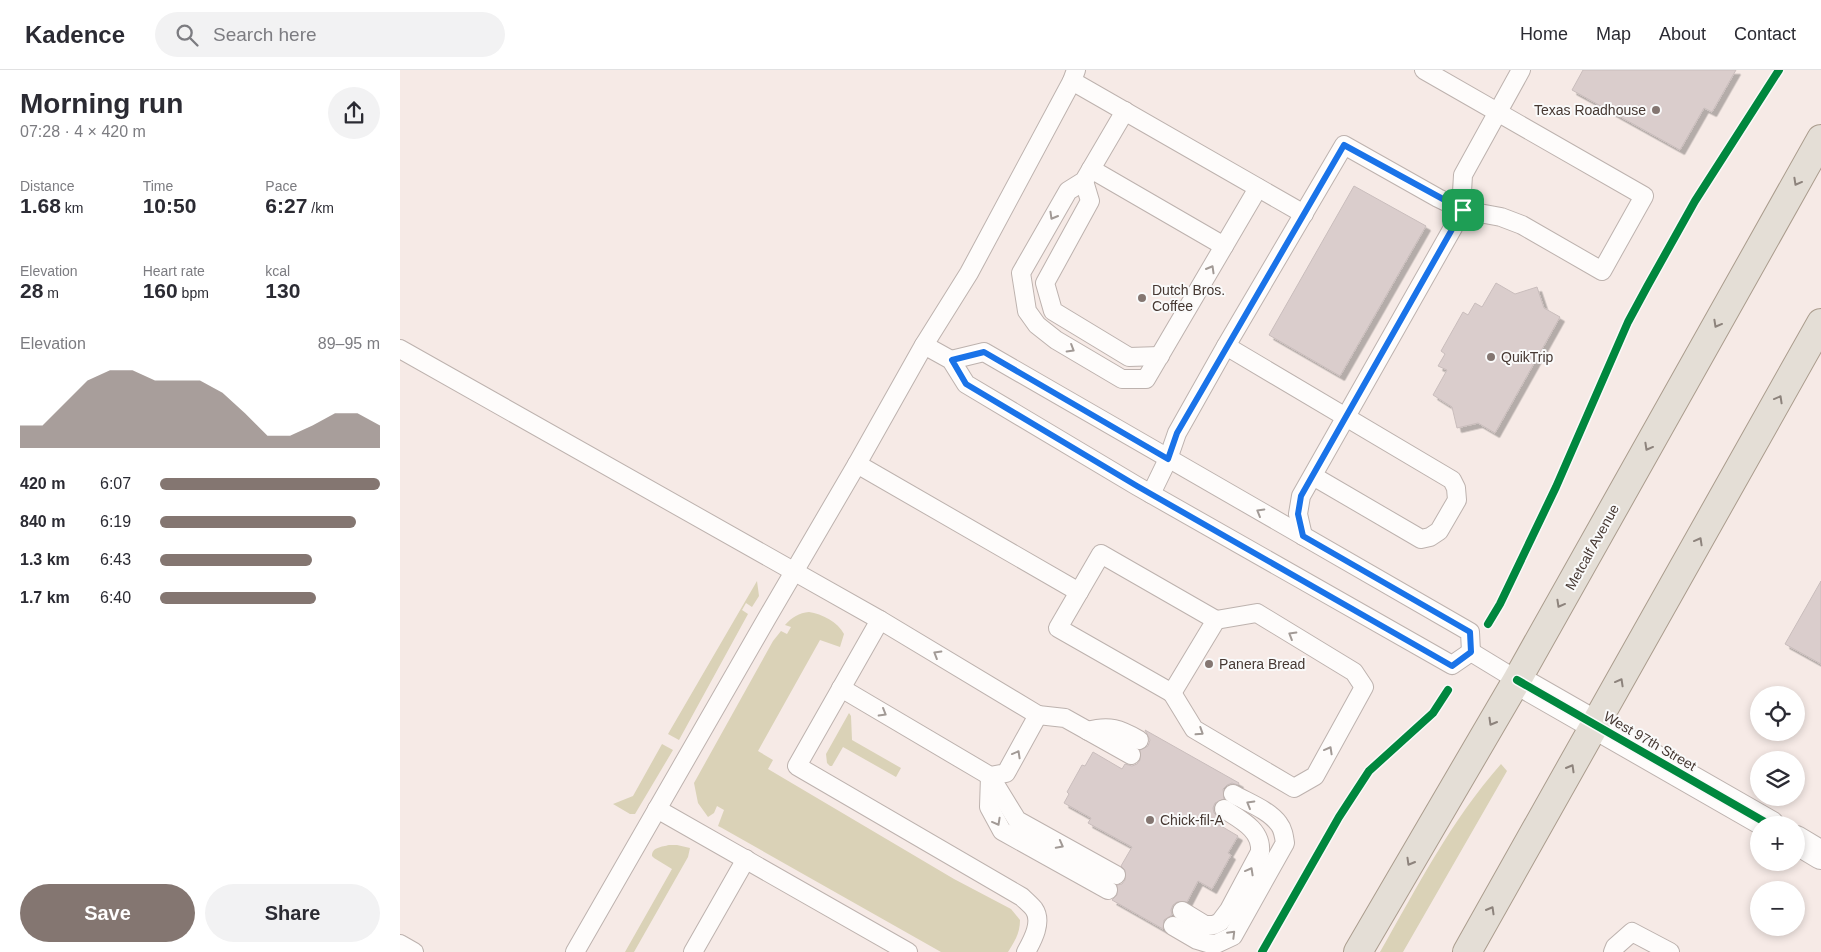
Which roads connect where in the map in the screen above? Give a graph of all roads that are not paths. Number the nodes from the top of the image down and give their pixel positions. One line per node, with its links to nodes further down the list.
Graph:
1 (1424, 70): 5 (lane)
2 (1521, 70): 5 (lane)
3 (1074, 75): 4 (lane); 13 (lane)
4 (1125, 111): 7 (lane); 8 (lane)
5 (1498, 111): 9 (lane); 9 (lane)
6 (1821, 139): 29 (main road, Metcalf Avenue, one-way to 29)
7 (1088, 175): 11 (lane); 16 (lane); 16 (lane, one-way to 16)
8 (1258, 188): 10 (lane); 11 (lane)
9 (1463, 210): 10 (lane); 18 (lane)
10 (1304, 214): 14 (lane)
11 (1224, 246): 16 (lane, one-way to 11)
12 (1821, 323): 33 (main road, one-way to 12)
13 (924, 345): 17 (lane); 20 (lane)
14 (1226, 346): 18 (lane); 19 (lane)
15 (400, 349): 24 (lane)
16 (1160, 356)
17 (952, 360): 19 (lane); 22 (lane)
18 (1347, 417): 21 (lane); 21 (lane)
19 (1168, 459): 22 (lane); 23 (lane, one-way to 19)
20 (857, 464): 24 (lane); 25 (lane)
21 (1313, 476): 23 (lane)
22 (1151, 494): 28 (lane)
23 (1303, 536): 28 (lane)
24 (794, 572): 26 (lane); 37 (lane)
25 (1079, 592): 27 (lane); 31 (lane)
26 (880, 620): 30 (lane); 32 (lane, one-way to 26)
27 (1216, 620): 31 (lane); 31 (lane, one-way to 27)
28 (1471, 652): 29 (lane)
29 (1517, 680): 33 (street, West 97th Street); 50 (main road, Metcalf Avenue, one-way to 50)
30 (841, 688): 35 (lane, one-way to 35); 49 (lane)
31 (1172, 694)
32 (1038, 715): 34 (lane); 35 (lane, one-way to 32)
33 (1596, 725): 39 (street, West 97th Street); 51 (main road, one-way to 33)
34 (1135, 748)
35 (990, 776): 43 (lane, one-way to 43)
36 (1233, 794): 38 (lane)
37 (657, 809): 42 (lane); 46 (lane)
38 (1224, 809)
39 (1754, 816)
40 (1805, 845): 41 (street)
41 (1821, 855)
42 (746, 859): 47 (lane); 48 (lane)
43 (1112, 882)
44 (400, 944): 45 (lane)
45 (413, 952)
46 (575, 952)
47 (693, 952)
48 (908, 952)
49 (1026, 952)
50 (1358, 952)
51 (1467, 952)
52 (1613, 952): 53 (lane)
53 (1670, 952)

